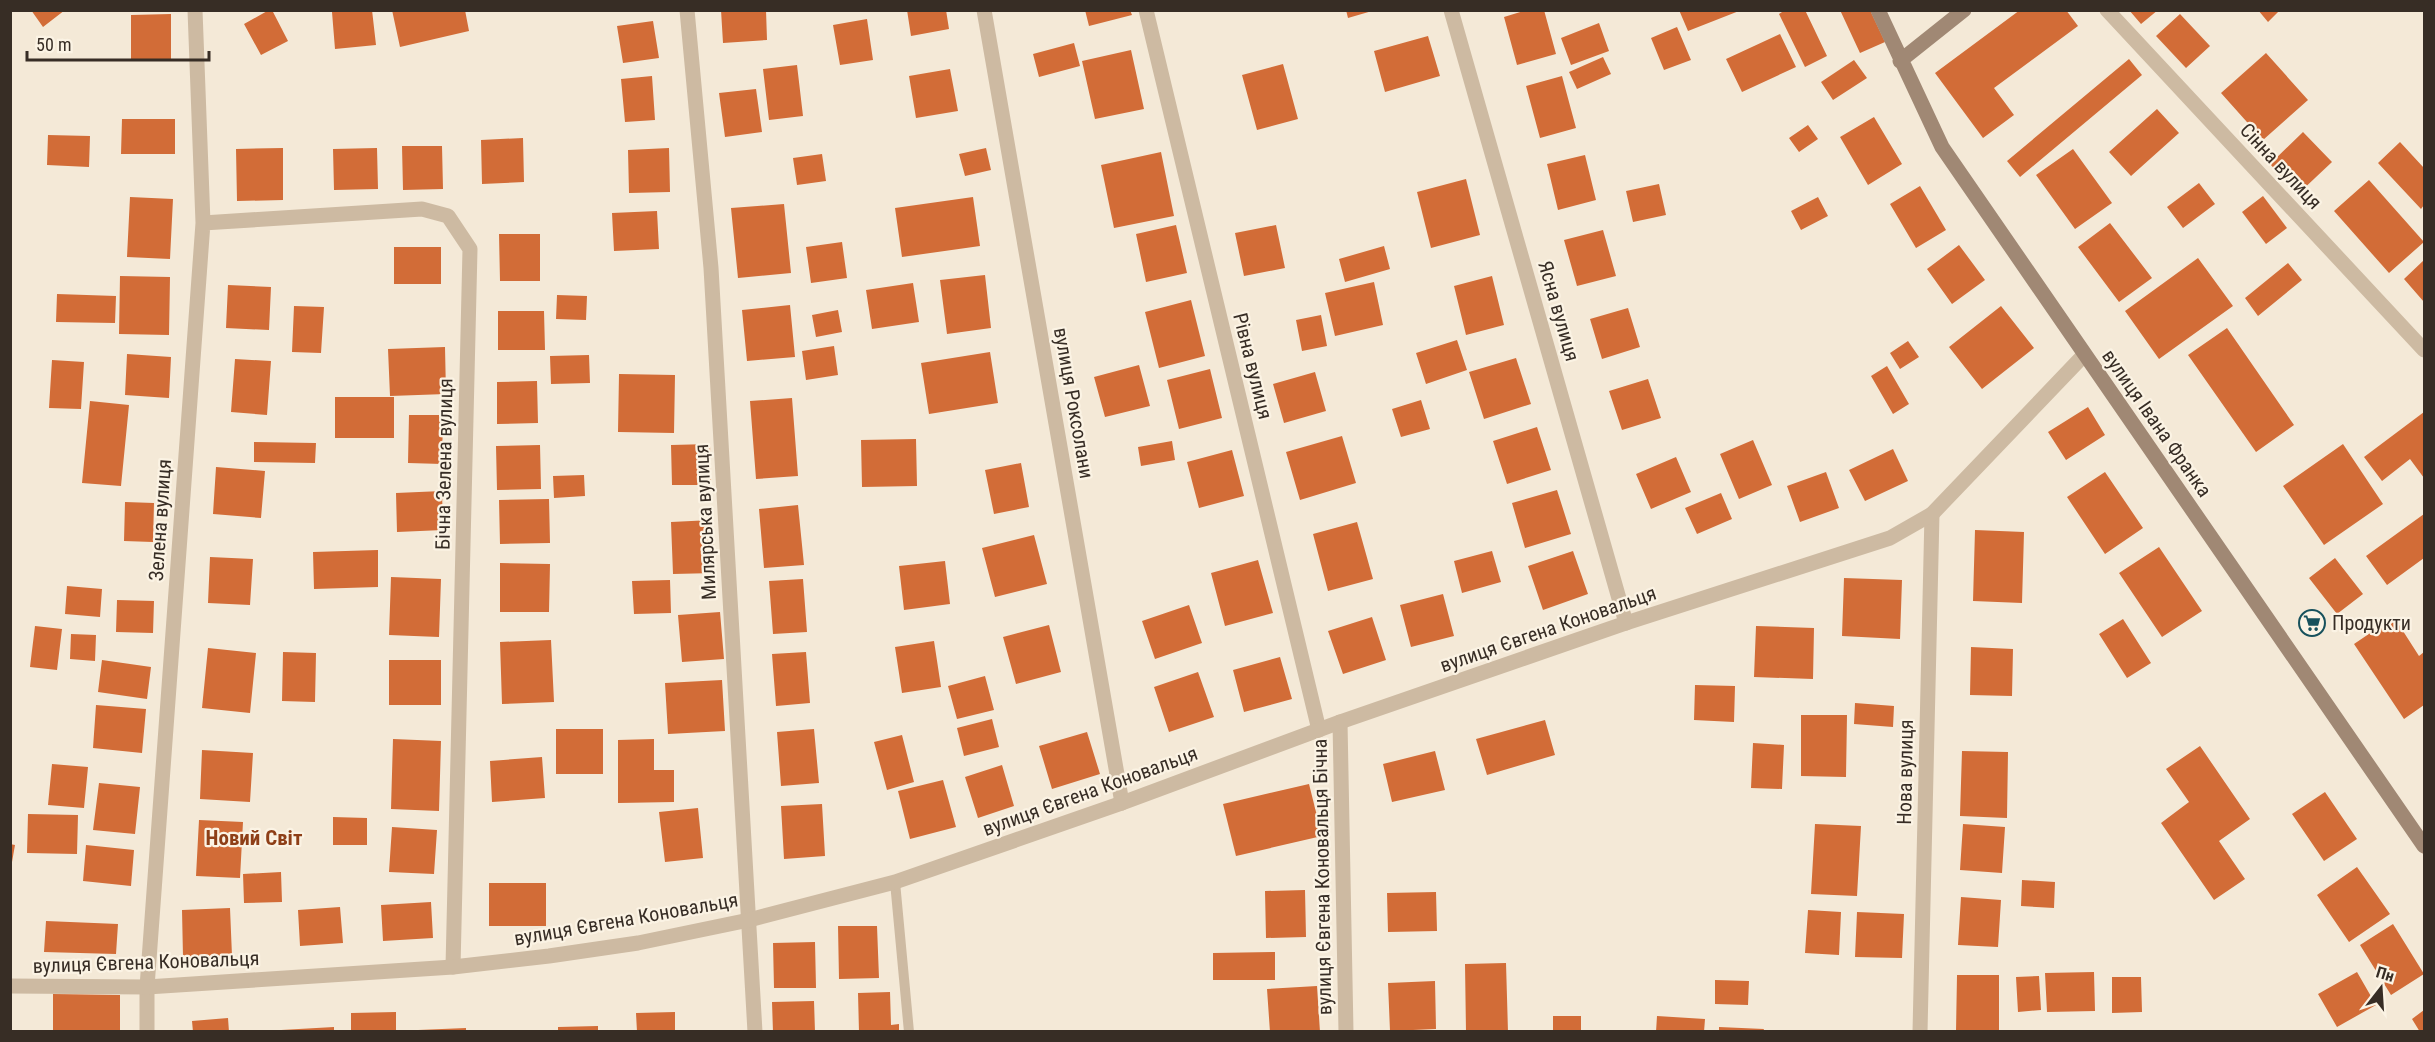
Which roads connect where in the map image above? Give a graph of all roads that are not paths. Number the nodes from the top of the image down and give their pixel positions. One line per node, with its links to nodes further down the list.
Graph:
1 (195, 10): 10 (street, Зелена вулиця)
2 (687, 10): 20 (street, Милярська вулиця)
3 (984, 10): 17 (street, вулиця Роксолани)
4 (1146, 10): 16 (street, Рівна вулиця)
5 (1451, 10): 14 (street, Ясна вулиця)
6 (1878, 10): 9 (main road, вулиця Івана Франка)
7 (1964, 10): 9 (main road)
8 (2107, 10): 11 (street, Сінна вулиця)
9 (1900, 61): 12 (main road, вулиця Івана Франка)
10 (203, 223): 21 (street, Бічна Зелена вулиця); 23 (street, Зелена вулиця)
11 (2424, 350)
12 (2084, 354): 13 (street, вулиця Євгена Коновальця); 18 (main road, вулиця Івана Франка)
13 (1932, 514): 14 (street, вулиця Євгена Коновальця); 28 (street, Нова вулиця)
14 (1626, 623): 15 (street, вулиця Євгена Коновальця)
15 (1340, 722): 16 (street, вулиця Євгена Коновальця); 27 (street, вулиця Євгена Коновальця Бічна)
16 (1319, 730): 17 (street, вулиця Євгена Коновальця)
17 (1122, 803): 19 (street, вулиця Євгена Коновальця)
18 (2424, 846)
19 (895, 882): 20 (street, вулиця Євгена Коновальця); 26 (lane)
20 (749, 920): 21 (street, вулиця Євгена Коновальця); 25 (street, Милярська вулиця)
21 (453, 967): 23 (street, вулиця Євгена Коновальця)
22 (10, 986): 23 (street, вулиця Євгена Коновальця)
23 (147, 987): 24 (street, Зелена вулиця)
24 (147, 1032)
25 (755, 1032)
26 (909, 1032)
27 (1346, 1032)
28 (1920, 1032)

